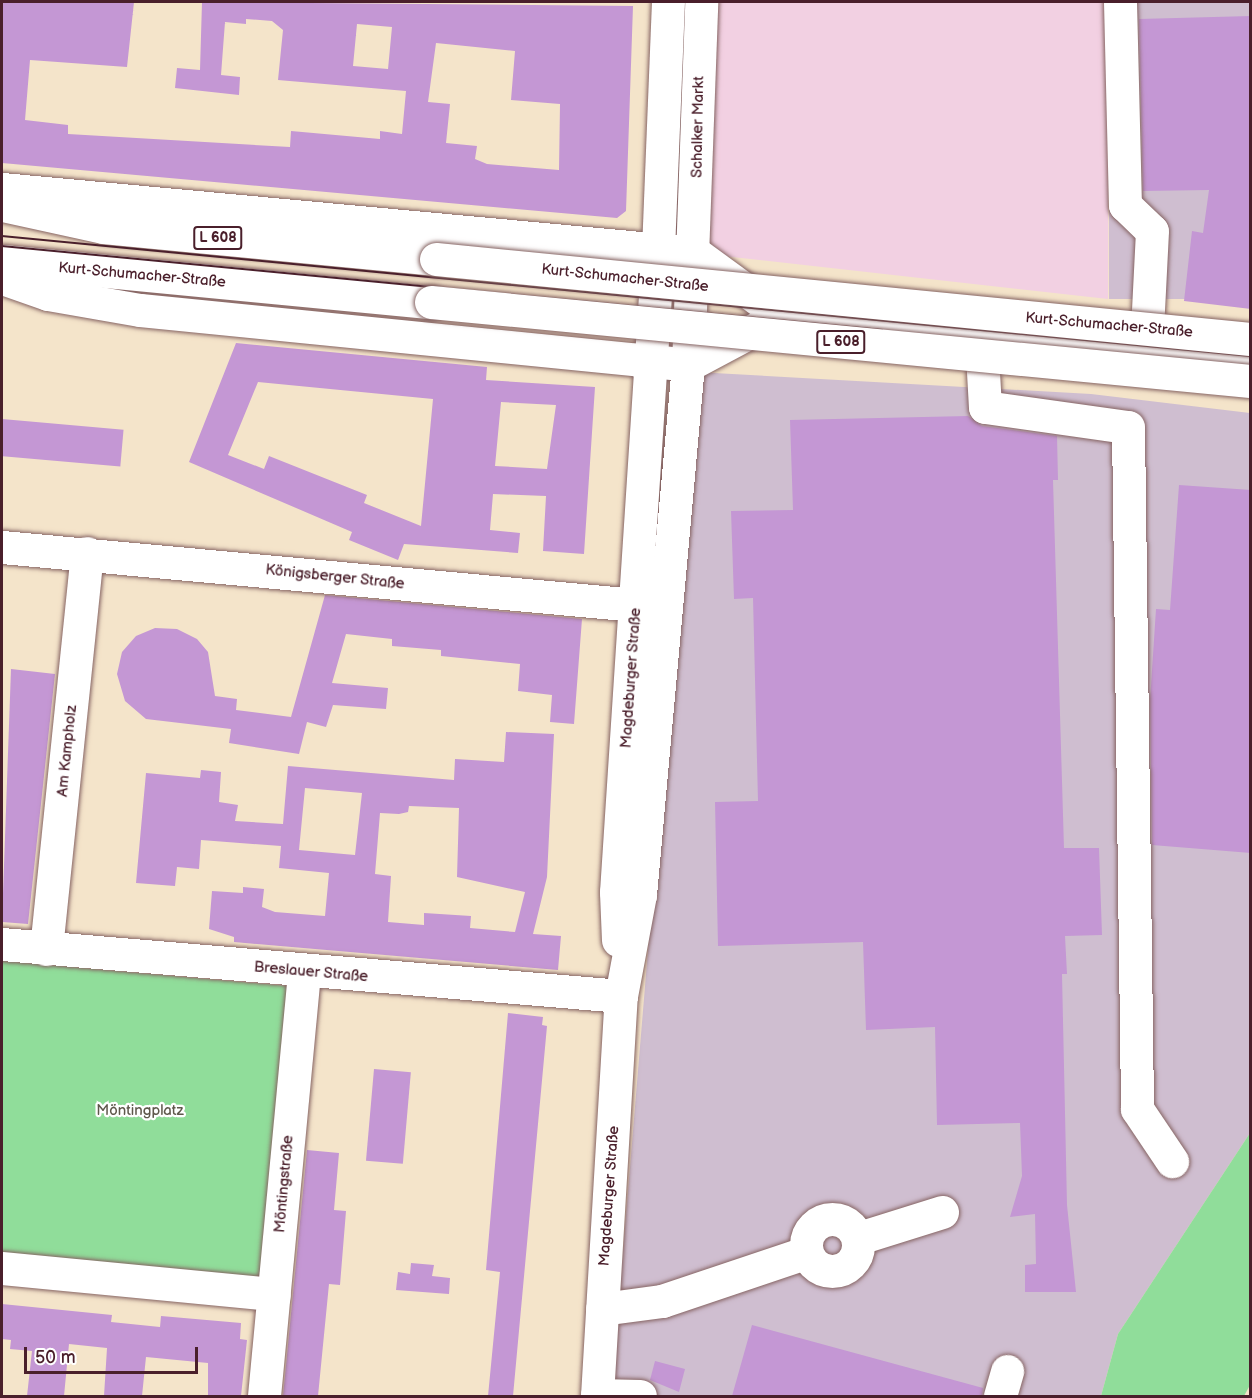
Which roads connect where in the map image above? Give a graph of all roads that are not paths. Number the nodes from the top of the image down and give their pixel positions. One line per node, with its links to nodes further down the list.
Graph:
1 (668, 2): 6 (street)
2 (701, 2): 7 (street, Schalker Markt)
3 (1120, 2): 13 (street)
4 (2, 189): 6 (street, Kurt-Schumacher-Straße)
5 (2, 205): 12 (street, Kurt-Schumacher-Straße / L 608, bridge)
6 (658, 250): 7 (street); 15 (street)
7 (695, 252): 10 (street); 16 (street, Schalker Markt)
8 (2, 261): 17 (street, Kurt-Schumacher-Straße / L 608, bridge)
9 (2, 278): 15 (street, Kurt-Schumacher-Straße)
10 (781, 316): 11 (street); 16 (street)
11 (981, 336): 13 (street); 26 (street)
12 (1251, 339)
13 (1146, 350): 14 (street)
14 (1251, 359)
15 (650, 361): 16 (street, Kurt-Schumacher-Straße); 20 (street, Magdeburger Straße)
16 (688, 364): 21 (street, Magdeburger Straße)
17 (1251, 381)
18 (2, 547): 19 (street, Königsberger Straße)
19 (87, 553): 20 (street, Königsberger Straße); 23 (street, Am Kampholz)
20 (636, 607): 21 (street, Königsberger Straße); 25 (street, Magdeburger Straße)
21 (668, 607): 25 (street, Magdeburger Straße)
22 (2, 944): 23 (street, Breslauer Straße)
23 (46, 949): 24 (street, Breslauer Straße)
24 (304, 972): 25 (street, Breslauer Straße); 29 (street, Möntingstraße)
25 (621, 996): 30 (street, Magdeburger Straße)
26 (1172, 1161)
27 (942, 1212): 30 (street)
28 (2, 1268): 29 (street)
29 (274, 1294): 31 (street, Möntingstraße)
30 (602, 1309): 32 (street, Magdeburger Straße)
31 (264, 1396)
32 (597, 1396): 33 (street)
33 (640, 1396)

